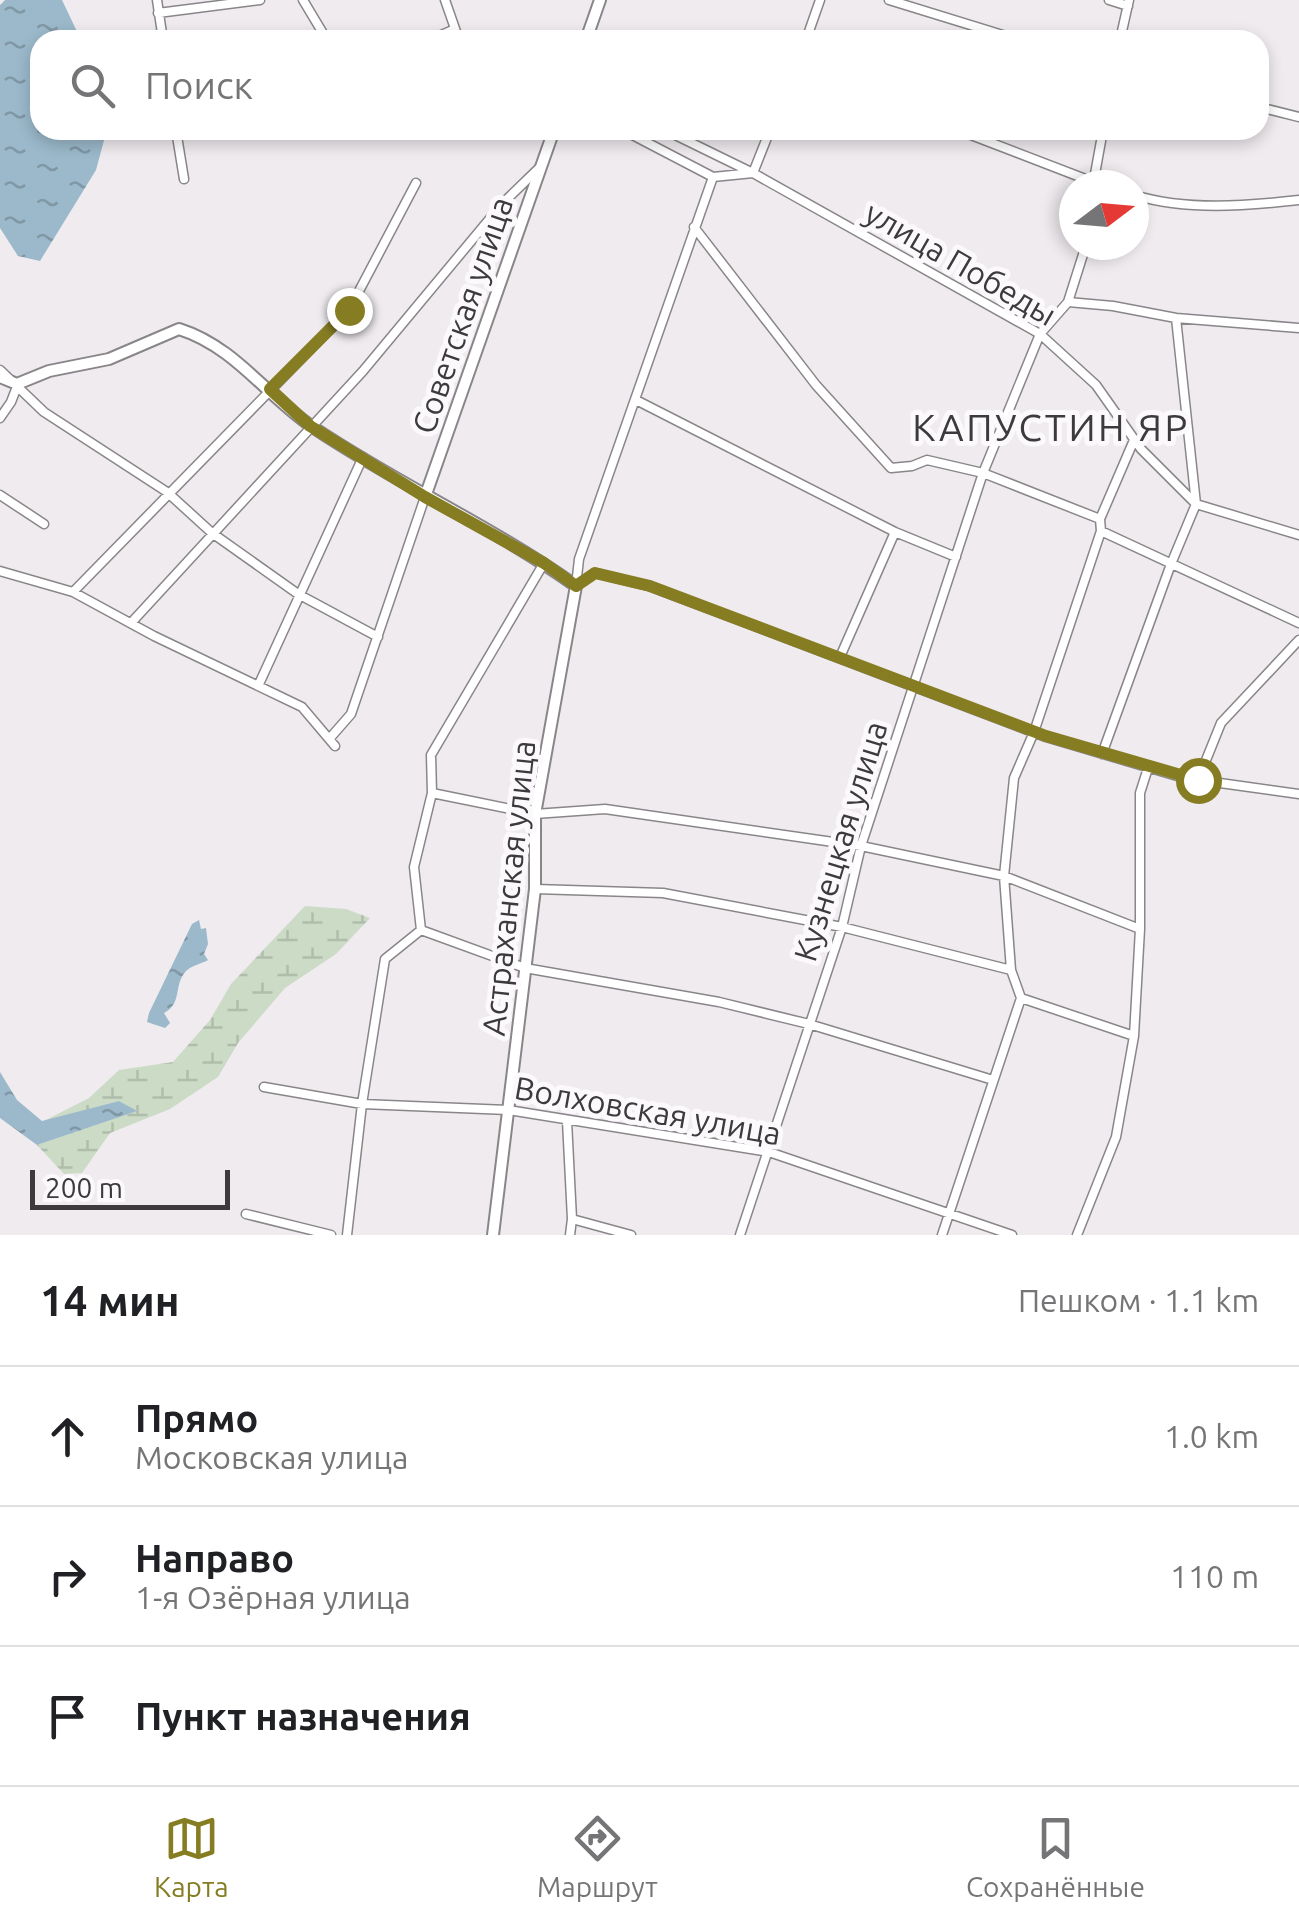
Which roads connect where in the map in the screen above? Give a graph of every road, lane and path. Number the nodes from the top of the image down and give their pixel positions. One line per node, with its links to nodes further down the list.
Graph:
1 (157, 0): 10 (street)
2 (260, 0): 10 (street)
3 (303, 0): 13 (street)
4 (444, 0): 11 (street)
5 (600, 0): 14 (street)
6 (820, 0): 15 (street)
7 (888, 0): 16 (street)
8 (1109, 0): 9 (street)
9 (1128, 3): 17 (street)
10 (158, 14): 12 (street)
11 (455, 29)
12 (160, 30)
13 (321, 30)
14 (590, 30)
15 (810, 30)
16 (986, 30)
17 (1122, 30)
18 (1269, 110): 19 (street)
19 (1299, 117)
20 (178, 140): 32 (street)
21 (551, 140): 27 (street, Советская улица)
22 (643, 140): 31 (street)
23 (685, 140): 30 (street, улица Победы)
24 (766, 140): 30 (street)
25 (984, 140): 28 (street)
26 (1102, 140): 29 (street)
27 (542, 166): 47 (street); 53 (street, Советская улица)
28 (1060, 170)
29 (1098, 170)
30 (752, 173): 31 (street); 41 (street, улица Победы)
31 (712, 177): 36 (street, Астраханская улица)
32 (184, 179)
33 (416, 183): 44 (street)
34 (1149, 200): 35 (street)
35 (1299, 200)
36 (694, 227): 45 (street, Астраханская улица); 50 (street)
37 (1081, 260): 38 (street, Кузнецкая улица)
38 (1068, 302): 39 (street); 41 (street, Кузнецкая улица)
39 (1176, 318): 40 (street); 54 (street)
40 (1299, 328)
41 (1040, 334): 48 (street, улица Победы); 50 (street, Кузнецкая улица)
42 (0, 374): 43 (street)
43 (18, 384): 44 (street); 46 (street); 51 (street)
44 (270, 389): 47 (street); 51 (street)
45 (636, 400): 58 (street); 65 (street, Астраханская улица)
46 (0, 418)
47 (310, 426): 49 (street); 59 (street)
48 (1134, 440): 54 (street, улица Победы); 55 (street)
49 (363, 458): 53 (street); 67 (street)
50 (983, 474): 55 (street); 61 (street, Кузнецкая улица)
51 (167, 492): 59 (street); 66 (street)
52 (0, 494): 56 (street)
53 (425, 497): 62 (street); 70 (street, Советская улица)
54 (1196, 504): 60 (street, улица Победы); 63 (street)
55 (1100, 520): 57 (street)
56 (44, 524)
57 (1101, 531): 63 (street); 75 (street)
58 (895, 532): 61 (street); 72 (street)
59 (212, 533): 67 (street); 68 (street)
60 (1299, 535)
61 (956, 558): 74 (street, Кузнецкая улица)
62 (544, 563): 65 (street); 79 (street)
63 (1170, 564): 69 (street); 76 (street)
64 (0, 570): 66 (street)
65 (576, 586): 72 (street); 81 (street, Астраханская улица)
66 (74, 592): 68 (street)
67 (298, 594): 70 (street); 73 (street)
68 (131, 622): 73 (street)
69 (1299, 623)
70 (378, 636): 73 (street, Советская улица)
71 (1299, 640): 78 (street)
72 (840, 657): 74 (street)
73 (258, 684)
74 (914, 686): 75 (street); 82 (street, Кузнецкая улица)
75 (1034, 732): 76 (street); 83 (street)
76 (1102, 754): 77 (street)
77 (1148, 768): 78 (street); 86 (street)
78 (1198, 780): 80 (street)
79 (432, 793): 81 (street); 87 (street)
80 (1299, 794)
81 (535, 814): 82 (street); 84 (street, Астраханская улица)
82 (862, 846): 83 (street); 85 (street, Кузнецкая улица)
83 (1004, 876): 86 (street); 89 (street)
84 (534, 889): 85 (street); 88 (street, Астраханская улица)
85 (842, 927): 89 (street); 91 (street, Кузнецкая улица)
86 (1140, 929): 92 (street)
87 (422, 930): 88 (street); 95 (street)
88 (525, 968): 91 (street); 96 (street, Астраханская улица)
89 (1011, 970): 90 (street)
90 (1021, 998): 92 (street); 93 (street)
91 (809, 1024): 93 (street); 98 (street, Кузнецкая улица)
92 (1134, 1036): 110 (street)
93 (993, 1080): 99 (street)
94 (264, 1087): 95 (street, Волховская улица)
95 (362, 1104): 96 (street, Волховская улица); 103 (street)
96 (508, 1110): 97 (street, Волховская улица); 104 (street, Астраханская улица)
97 (567, 1120): 98 (street, Волховская улица); 101 (street)
98 (769, 1152): 99 (street, Волховская улица); 107 (street, Кузнецкая улица)
99 (948, 1213): 108 (street); 109 (street, Волховская улица)
100 (246, 1214): 102 (street)
101 (572, 1219): 105 (street); 106 (street)
102 (331, 1235)
103 (347, 1235)
104 (493, 1235)
105 (570, 1235)
106 (631, 1235)
107 (740, 1235)
108 (942, 1235)
109 (1012, 1235)
110 (1077, 1235)

